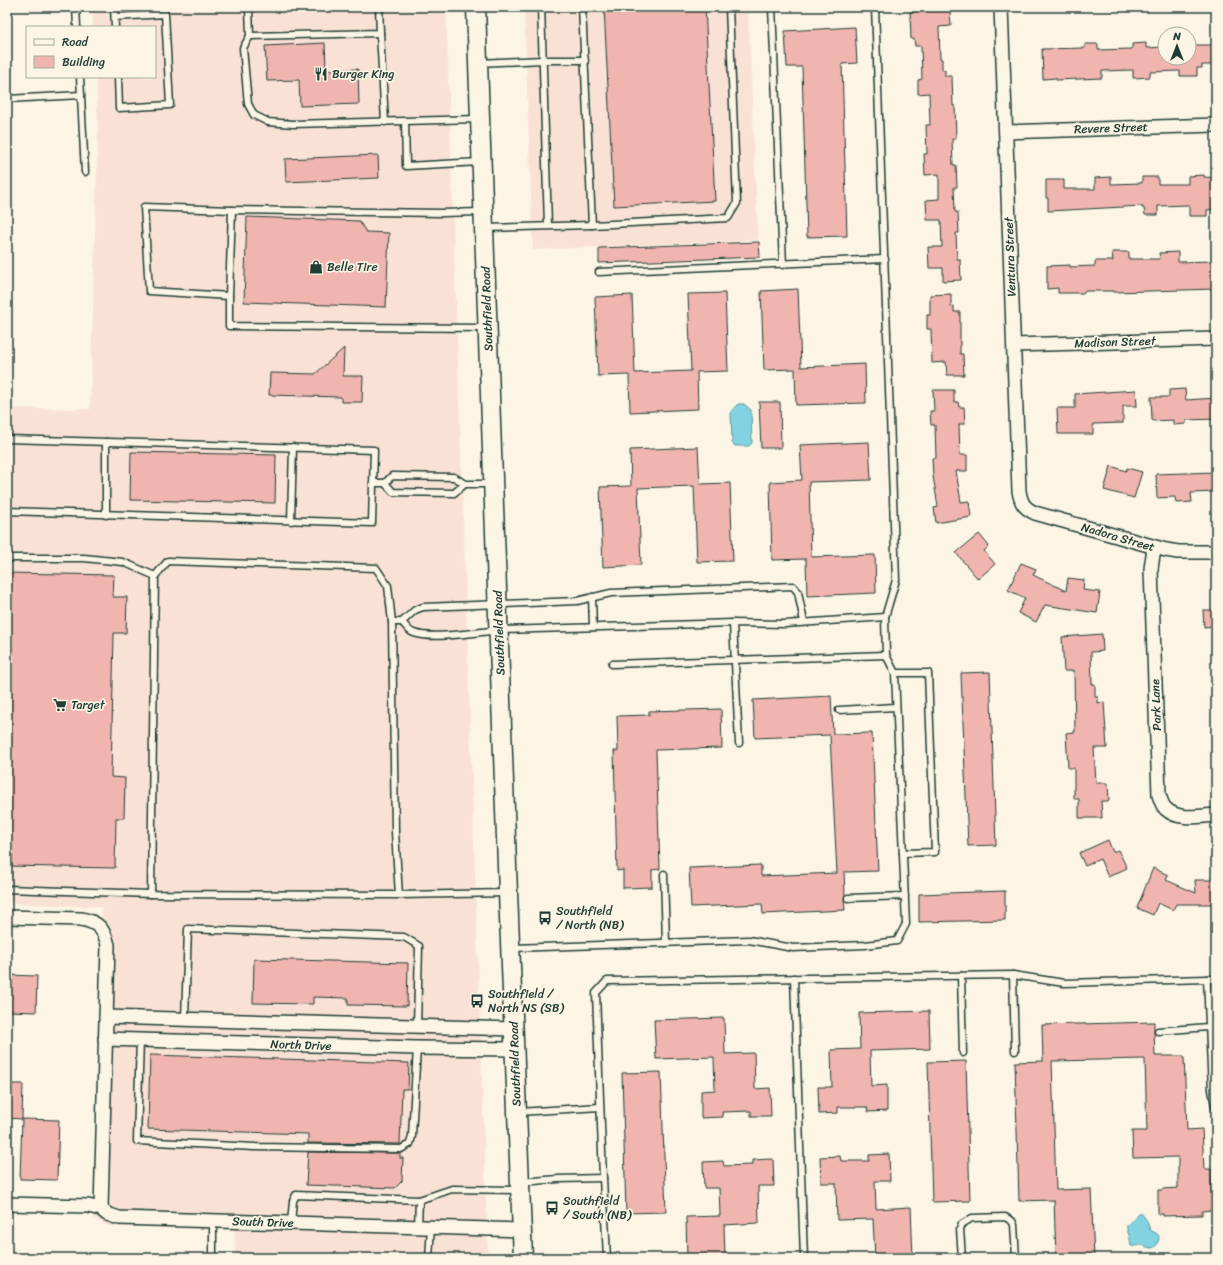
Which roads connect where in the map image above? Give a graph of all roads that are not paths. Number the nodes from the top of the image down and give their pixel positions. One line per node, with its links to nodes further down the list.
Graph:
1 (76, 7): 13 (lane)
2 (114, 7): 12 (lane)
3 (249, 7): 16 (lane)
4 (379, 7): 15 (lane)
5 (476, 7): 19 (main road, Southfield Road)
6 (541, 7): 17 (lane)
7 (582, 7): 18 (lane)
8 (729, 7): 34 (lane)
9 (772, 7): 36 (lane)
10 (875, 7): 35 (lane)
11 (1001, 7): 28 (street, Ventura Street)
12 (115, 17): 14 (lane); 21 (lane)
13 (77, 26)
14 (115, 26)
15 (380, 33): 16 (lane); 26 (lane)
16 (250, 36): 26 (lane)
17 (543, 60): 18 (lane); 19 (lane); 33 (lane)
18 (584, 60): 34 (lane)
19 (478, 63): 24 (main road, Southfield Road)
20 (80, 78): 22 (lane)
21 (118, 78)
22 (81, 95): 23 (lane); 30 (lane)
23 (7, 99)
24 (480, 119): 25 (lane); 29 (main road, Southfield Road)
25 (405, 121): 26 (lane); 29 (lane)
26 (385, 122)
27 (1216, 125): 28 (street, Revere Street)
28 (1006, 132): 41 (street, Ventura Street)
29 (482, 162): 32 (main road, Southfield Road)
30 (84, 172)
31 (232, 210): 32 (lane); 38 (lane); 38 (lane)
32 (483, 220): 33 (lane); 39 (main road, Southfield Road)
33 (548, 225): 34 (lane)
34 (592, 225)
35 (885, 259): 36 (lane); 59 (lane)
36 (783, 264): 37 (lane)
37 (598, 272)
38 (229, 296): 39 (lane)
39 (487, 328): 48 (main road, Southfield Road)
40 (1216, 339): 41 (street, Madison Street)
41 (1014, 345): 49 (street, Ventura Street)
42 (7, 439): 43 (lane)
43 (106, 442): 44 (lane); 51 (lane)
44 (292, 448): 45 (lane); 52 (lane)
45 (373, 483): 46 (lane); 52 (lane)
46 (385, 483): 47 (lane); 47 (lane)
47 (465, 484): 48 (lane)
48 (493, 484): 58 (main road, Southfield Road)
49 (1023, 506): 53 (street, Nadora Street)
50 (7, 511): 51 (lane)
51 (106, 515): 52 (lane)
52 (291, 521)
53 (1154, 547): 54 (street, Nadora Street); 73 (street, Park Lane)
54 (1216, 552)
55 (7, 558): 56 (lane)
56 (155, 576): 60 (lane); 78 (lane)
57 (592, 597): 58 (lane); 62 (lane); 64 (lane)
58 (498, 604): 61 (lane); 65 (main road, Southfield Road)
59 (885, 617): 62 (lane); 66 (lane)
60 (392, 622): 61 (lane); 79 (lane)
61 (402, 622): 65 (lane)
62 (804, 622): 63 (lane)
63 (733, 623): 64 (lane); 67 (lane)
64 (593, 628): 65 (lane)
65 (499, 630): 77 (main road, Southfield Road)
66 (886, 656): 67 (lane); 69 (lane)
67 (735, 660): 68 (lane); 72 (lane)
68 (612, 664)
69 (895, 673): 70 (lane); 74 (lane)
70 (896, 707): 71 (lane); 74 (lane)
71 (839, 710)
72 (739, 743)
73 (1216, 815)
74 (903, 853): 80 (lane)
75 (664, 874): 83 (lane)
76 (7, 889): 78 (lane)
77 (508, 893): 79 (lane); 84 (main road, Southfield Road)
78 (151, 894): 79 (lane)
79 (398, 895)
80 (905, 896): 81 (lane); 83 (lane)
81 (848, 898)
82 (7, 917): 90 (street)
83 (666, 943): 84 (lane)
84 (510, 948): 94 (main road, Southfield Road)
85 (1013, 975): 86 (lane); 88 (lane); 101 (lane)
86 (961, 976): 87 (lane); 102 (lane)
87 (794, 978): 103 (lane); 119 (lane)
88 (1207, 979): 89 (lane); 93 (lane)
89 (1216, 979)
90 (106, 1017): 91 (street, North Drive); 96 (street)
91 (185, 1020): 92 (street, North Drive); 92 (lane); 98 (street)
92 (418, 1026): 94 (street, North Drive); 99 (street)
93 (1208, 1027): 95 (lane); 104 (lane)
94 (514, 1028): 100 (main road, Southfield Road)
95 (1158, 1031)
96 (105, 1039): 97 (street, North Drive); 110 (street)
97 (140, 1040): 98 (street, North Drive); 99 (lane)
98 (184, 1041): 99 (street, North Drive)
99 (417, 1048): 100 (street, North Drive)
100 (515, 1049): 105 (main road, Southfield Road)
101 (1015, 1051)
102 (963, 1053)
103 (600, 1107): 105 (lane); 106 (lane)
104 (1216, 1110)
105 (517, 1112): 107 (main road, Southfield Road)
106 (603, 1178): 107 (lane); 118 (lane)
107 (520, 1186): 108 (lane); 114 (main road, Southfield Road)
108 (419, 1200): 112 (lane); 113 (lane)
109 (7, 1204): 110 (street, South Drive)
110 (101, 1209): 111 (street, South Drive)
111 (213, 1220): 112 (street, South Drive); 115 (lane)
112 (291, 1223): 113 (street, South Drive)
113 (424, 1227): 114 (street, South Drive); 116 (lane)
114 (522, 1230): 117 (main road, Southfield Road)
115 (213, 1258)
116 (429, 1258)
117 (523, 1258)
118 (607, 1258)
119 (804, 1258)
120 (962, 1258): 121 (lane)
121 (1016, 1258)

